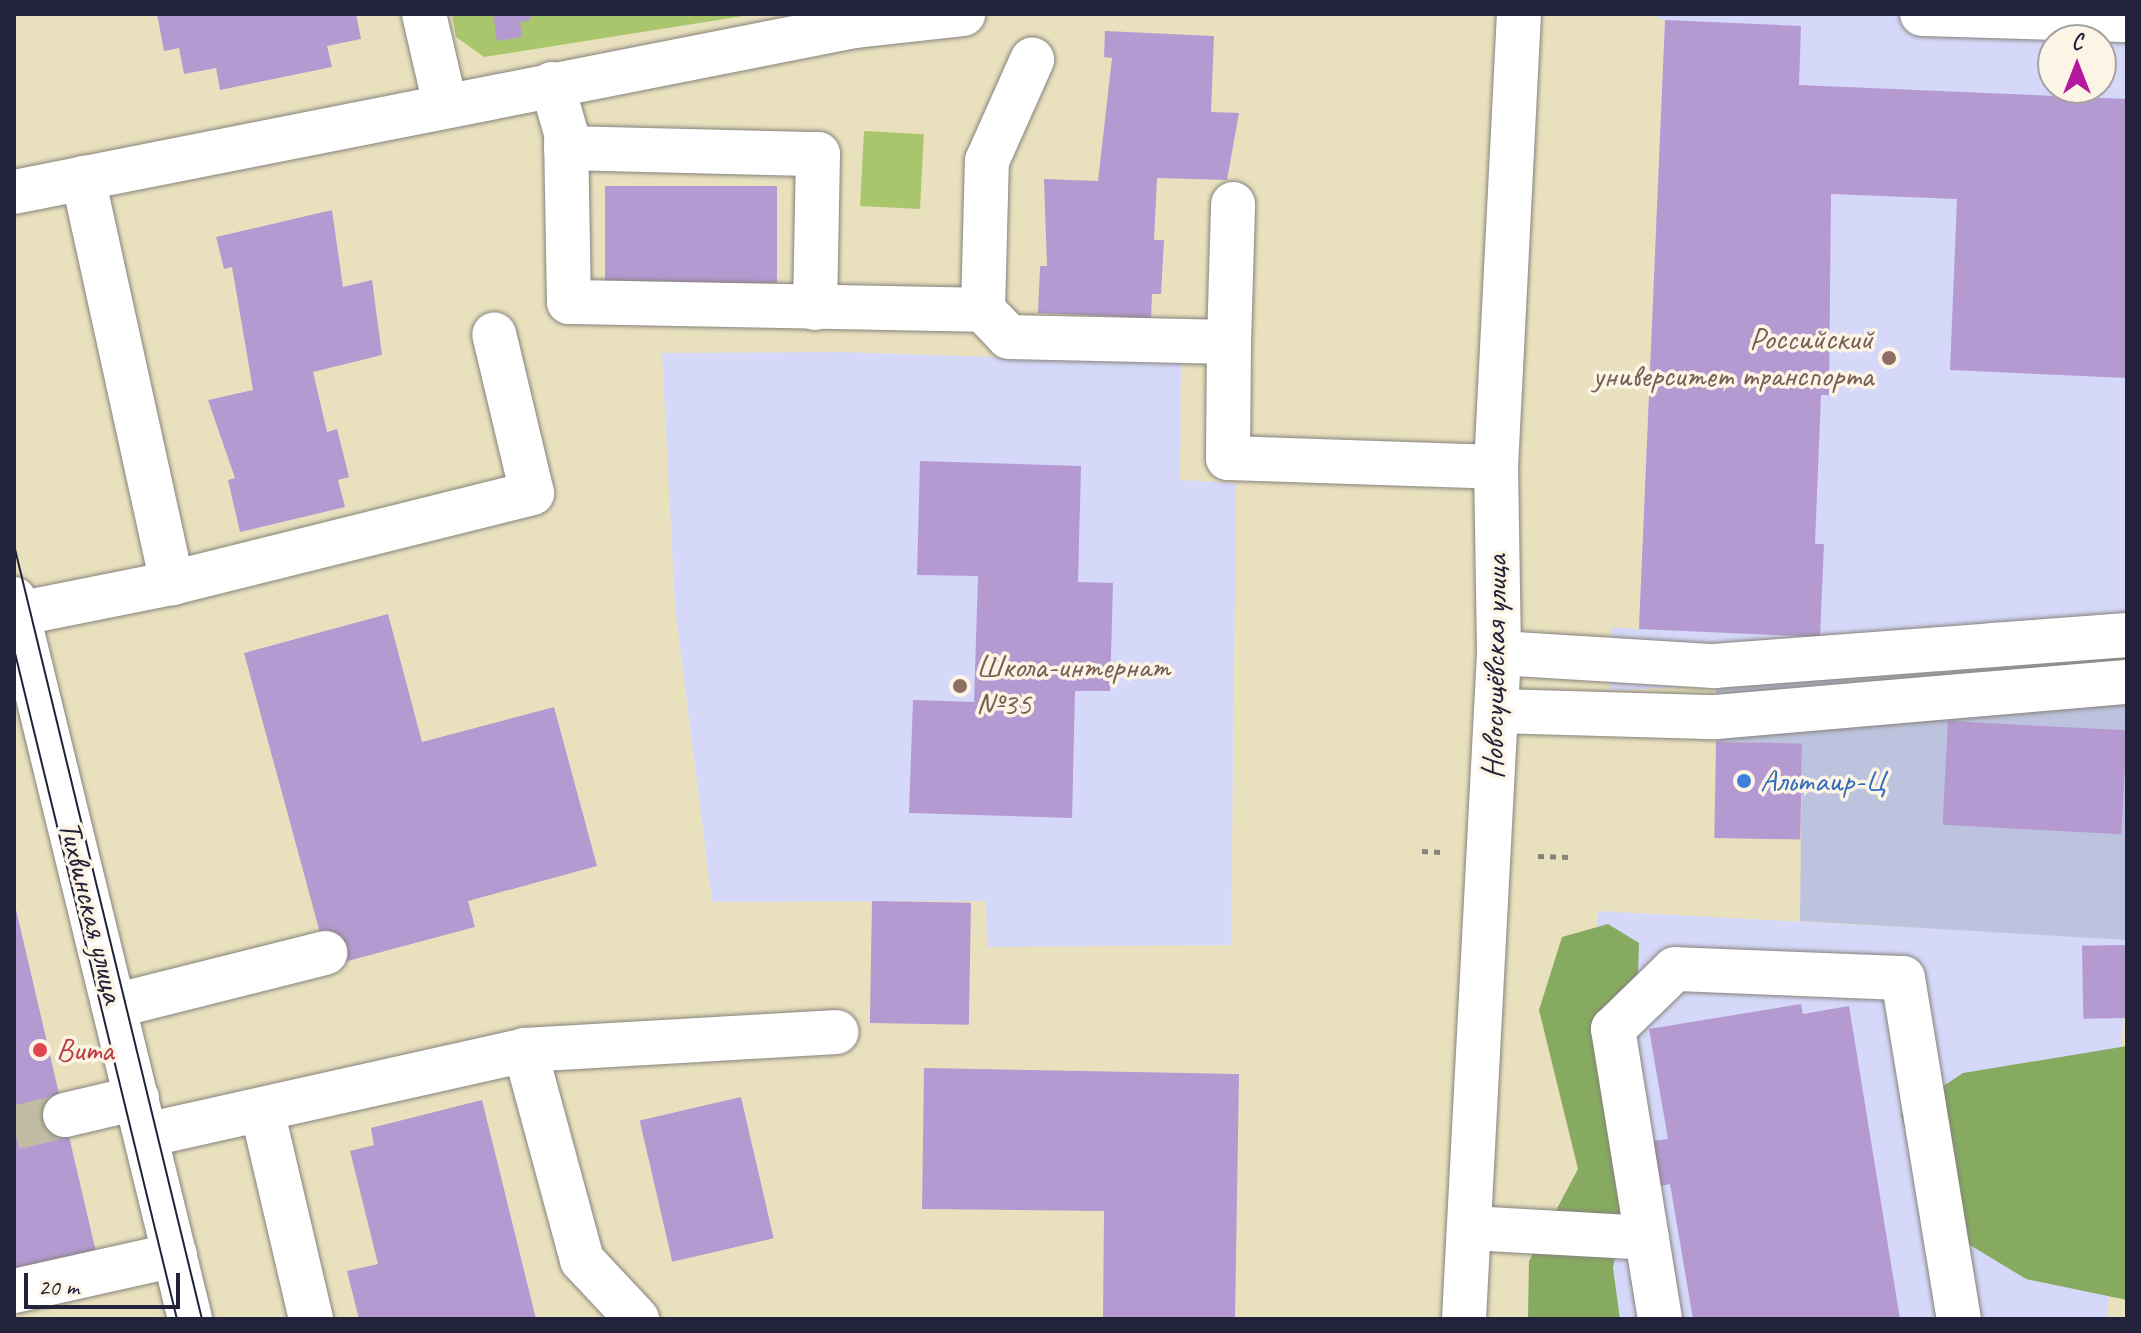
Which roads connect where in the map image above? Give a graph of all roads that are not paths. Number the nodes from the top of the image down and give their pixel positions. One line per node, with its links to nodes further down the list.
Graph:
1 (424, 14): 9 (street)
2 (963, 14): 6 (street)
3 (1519, 14): 18 (street, Новосущёвская улица)
4 (1922, 14): 5 (street)
5 (2124, 18)
6 (856, 20): 8 (street)
7 (1032, 60): 15 (street)
8 (552, 84): 9 (street); 10 (street)
9 (445, 104): 11 (street)
10 (566, 148): 14 (street); 14 (street)
11 (83, 178): 12 (street); 19 (street)
12 (14, 192)
13 (1233, 204): 17 (street)
14 (815, 308): 15 (street)
15 (983, 310): 17 (street)
16 (494, 334): 19 (street)
17 (1229, 342): 18 (street)
18 (1496, 467): 22 (street, Новосущёвская улица)
19 (172, 583): 20 (street)
20 (16, 606): 26 (street, Тихвинская улица)
21 (2127, 635): 22 (street)
22 (1499, 653): 24 (street, Новосущёвская улица)
23 (2127, 682): 24 (street)
24 (1496, 711): 32 (street, Новосущёвская улица)
25 (325, 953): 26 (street)
26 (114, 1006): 31 (street, Тихвинская улица)
27 (836, 1032): 28 (street)
28 (525, 1050): 29 (street); 38 (street)
29 (262, 1110): 31 (street); 37 (street)
30 (65, 1115): 31 (street)
31 (142, 1116): 34 (street, Тихвинская улица)
32 (1470, 1228): 33 (street); 39 (street, Новосущёвская улица)
33 (1647, 1238): 40 (street); 41 (street)
34 (175, 1255): 35 (street); 36 (street, Тихвинская улица)
35 (14, 1291)
36 (190, 1319)
37 (311, 1319)
38 (637, 1319)
39 (1464, 1319)
40 (1660, 1319)
41 (1959, 1319)

